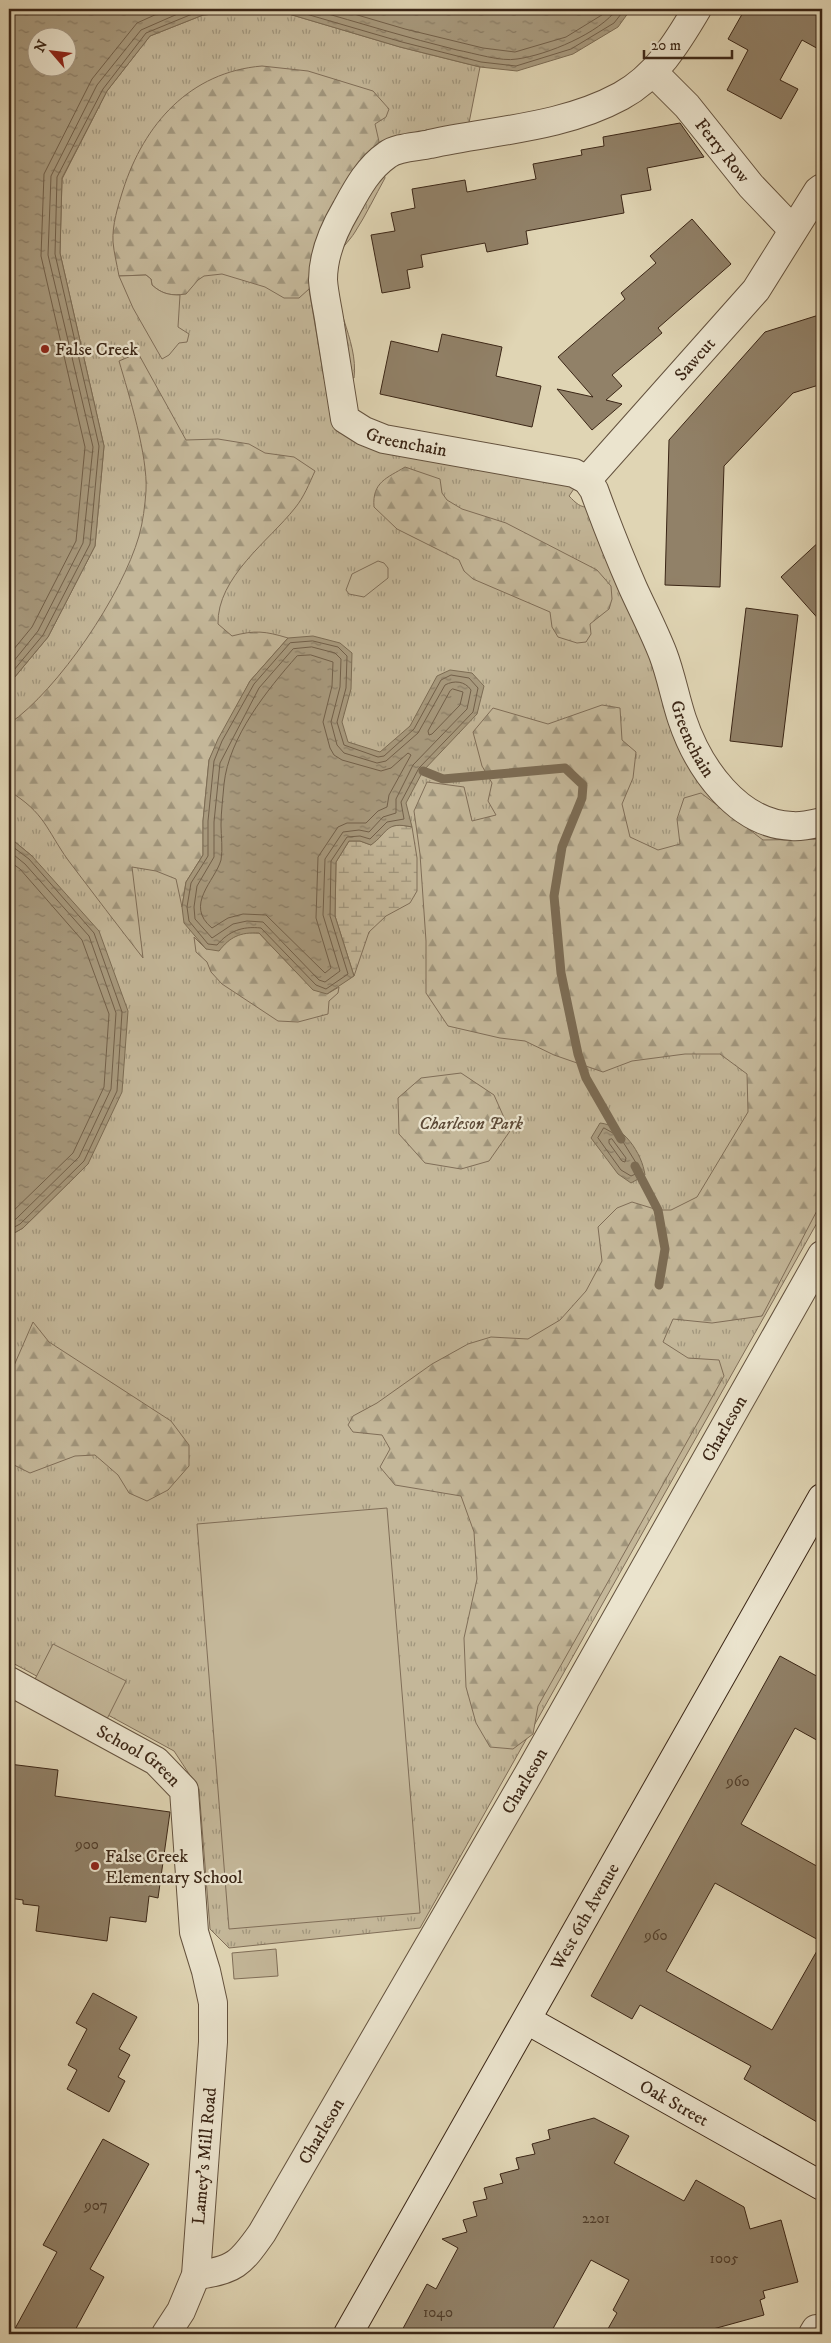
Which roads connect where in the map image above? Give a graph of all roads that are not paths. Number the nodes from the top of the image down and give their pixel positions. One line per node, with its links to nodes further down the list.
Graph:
1 (697, 9): 2 (street)
2 (653, 72): 4 (street, Ferry Row); 5 (street, Greenchain)
3 (822, 188): 4 (street, Sawcut)
4 (793, 230): 5 (street, Sawcut)
5 (587, 480): 6 (street, Greenchain)
6 (822, 822)
7 (822, 1255): 13 (street, Charleson)
8 (822, 1498): 11 (street, West 6th Avenue)
9 (9, 1681): 10 (street, School Green)
10 (206, 1971): 13 (street, Lamey's Mill Road)
11 (527, 2020): 12 (street, Oak Street); 15 (street, West 6th Avenue)
12 (822, 2186)
13 (196, 2275): 14 (street, Lamey's Mill Road)
14 (166, 2334)
15 (348, 2334)

